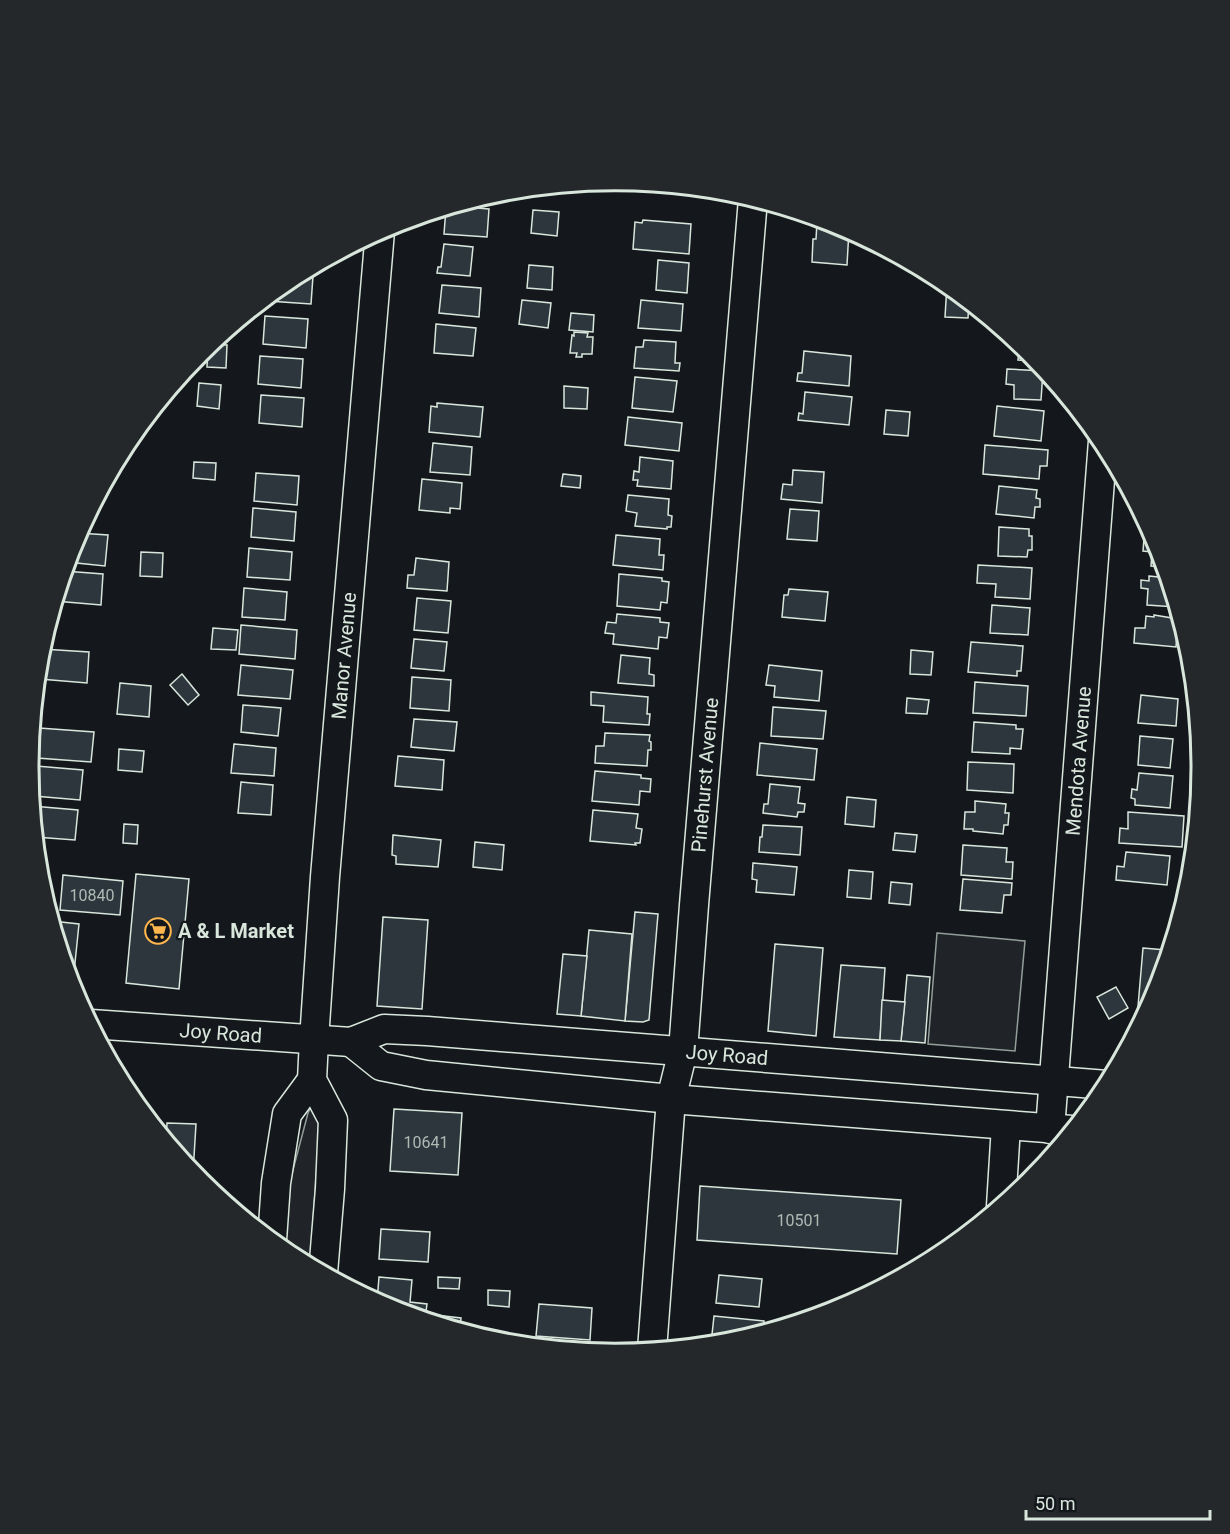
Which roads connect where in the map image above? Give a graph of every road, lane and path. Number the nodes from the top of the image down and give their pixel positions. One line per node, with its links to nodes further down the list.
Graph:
1 (752, 208): 7 (street, Pinehurst Avenue)
2 (379, 242): 5 (street, Manor Avenue)
3 (1102, 459): 9 (street, Mendota Avenue)
4 (99, 1025): 5 (street, Joy Road)
5 (314, 1040): 6 (street, Joy Road); 8 (street, Manor Avenue)
6 (351, 1042): 7 (street, Joy Road); 11 (street)
7 (683, 1051): 9 (street, Joy Road); 11 (street, Pinehurst Avenue)
8 (312, 1080): 15 (street); 16 (street)
9 (1053, 1081): 10 (street, Joy Road); 13 (street, Mendota Avenue)
10 (1096, 1084)
11 (671, 1099): 12 (street); 17 (street, Pinehurst Avenue)
12 (1006, 1126): 13 (street); 14 (street)
13 (1061, 1129)
14 (1002, 1193)
15 (273, 1230)
16 (324, 1264)
17 (653, 1342)

